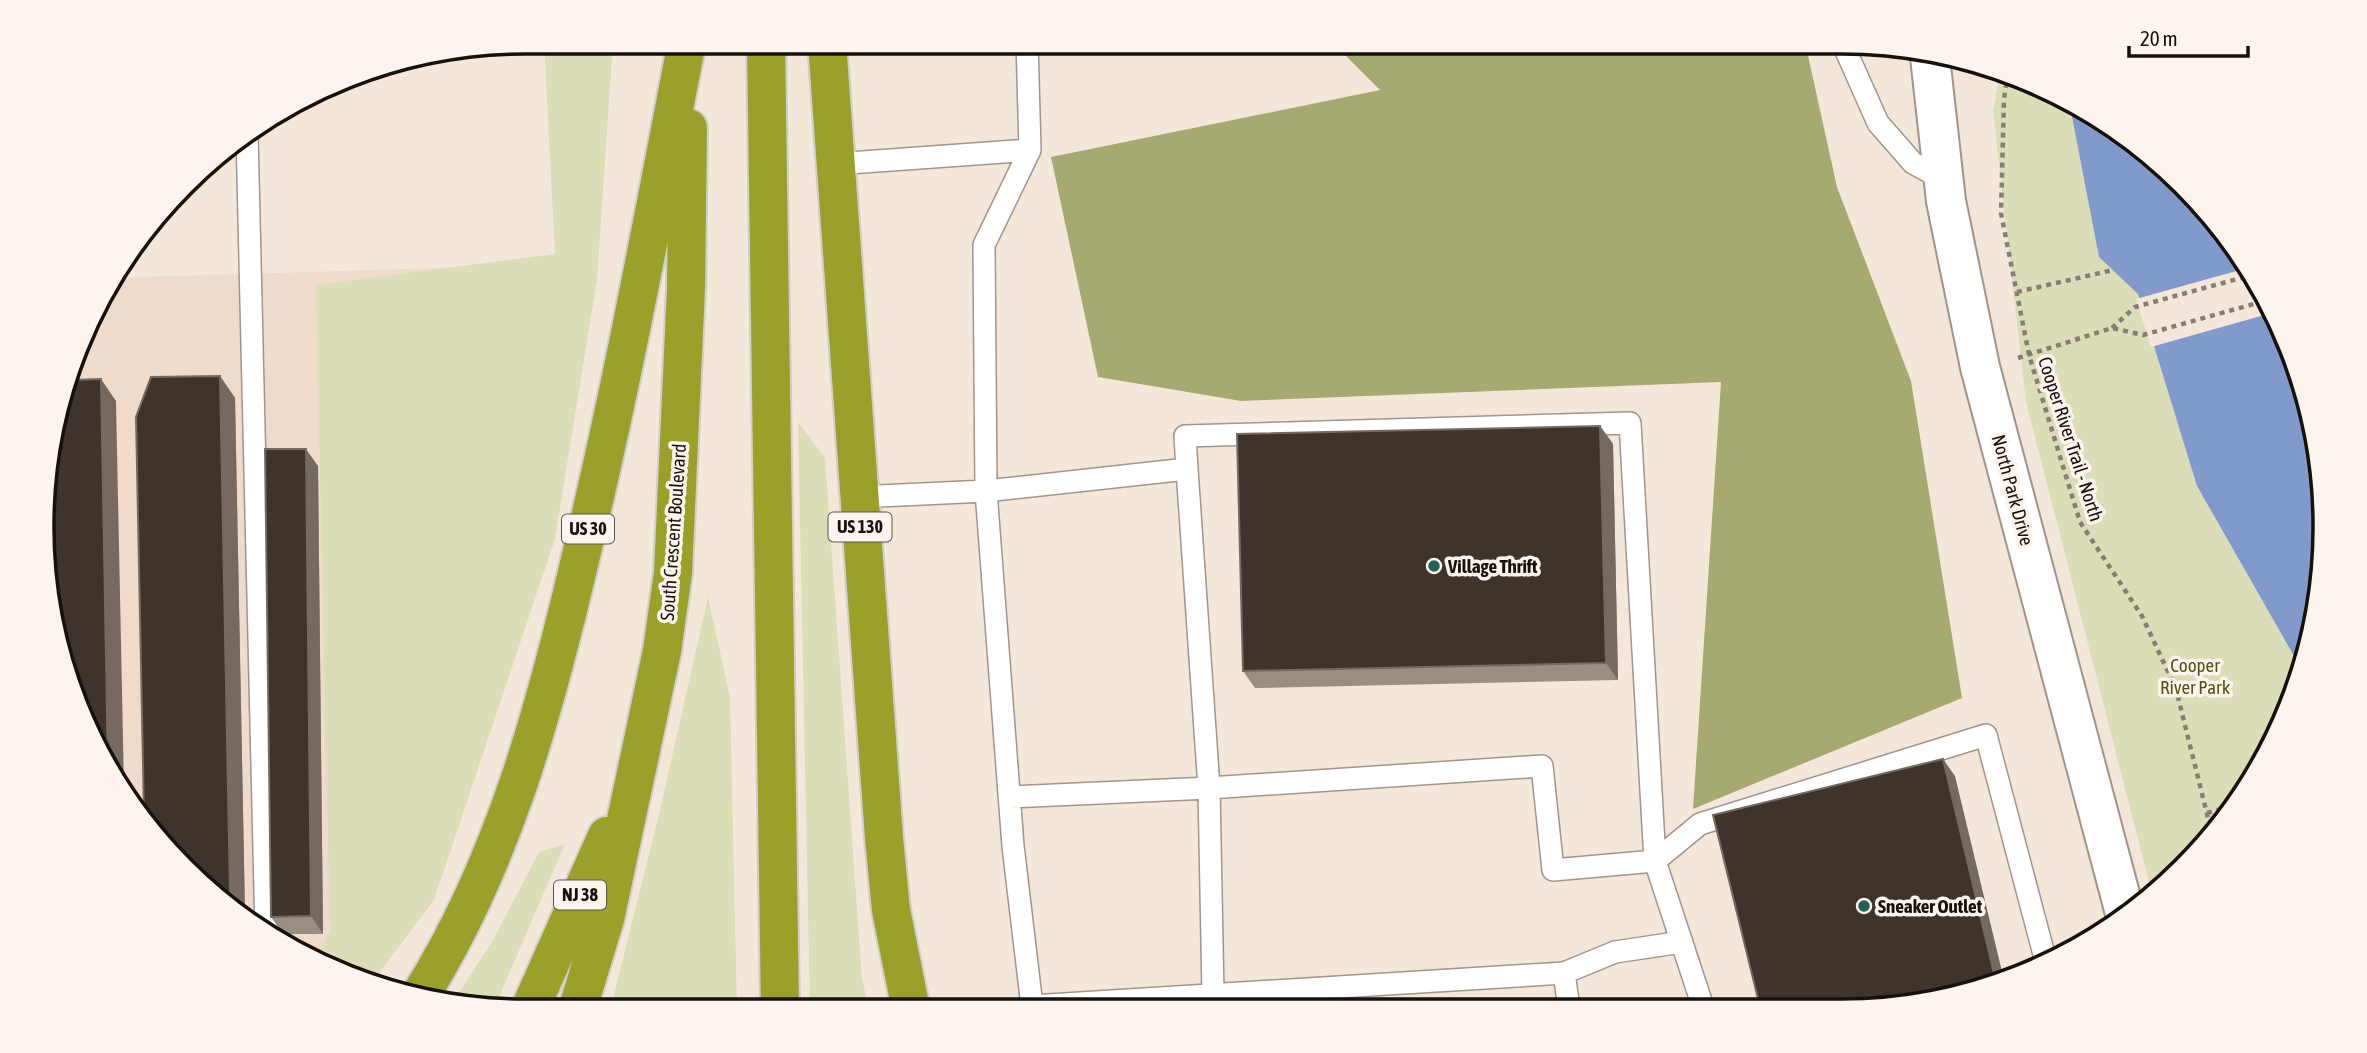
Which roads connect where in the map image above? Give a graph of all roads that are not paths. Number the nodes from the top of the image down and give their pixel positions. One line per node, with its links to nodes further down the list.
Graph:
1 (686, 54): 24 (highway, US 30)
2 (688, 54): 15 (highway, South Crescent Boulevard)
3 (766, 54): 28 (highway)
4 (828, 54): 10 (highway, US 130)
5 (1027, 54): 9 (lane)
6 (1847, 54): 11 (lane)
7 (1931, 63): 11 (street, North Park Drive)
8 (247, 146): 20 (lane)
9 (1030, 149): 10 (lane); 13 (lane)
10 (835, 164): 14 (highway, US 130)
11 (1944, 180): 19 (street, North Park Drive)
12 (1187, 469): 13 (lane); 16 (lane); 18 (lane)
13 (986, 491): 14 (lane); 17 (lane)
14 (858, 497): 29 (highway, US 130)
15 (633, 780): 26 (highway, NJ 38); 27 (highway, South Crescent Boulevard)
16 (1209, 788): 17 (lane); 18 (lane); 25 (lane)
17 (1010, 797): 30 (lane)
18 (1655, 861): 21 (lane); 22 (lane)
19 (2123, 905)
20 (266, 920)
21 (1682, 942): 23 (lane); 33 (lane)
22 (2044, 953)
23 (1564, 973): 25 (lane); 32 (lane)
24 (425, 988)
25 (1213, 995): 31 (lane)
26 (534, 999)
27 (581, 999)
28 (780, 999)
29 (909, 999)
30 (1031, 999)
31 (1147, 999)
32 (1568, 999)
33 (1700, 999)

